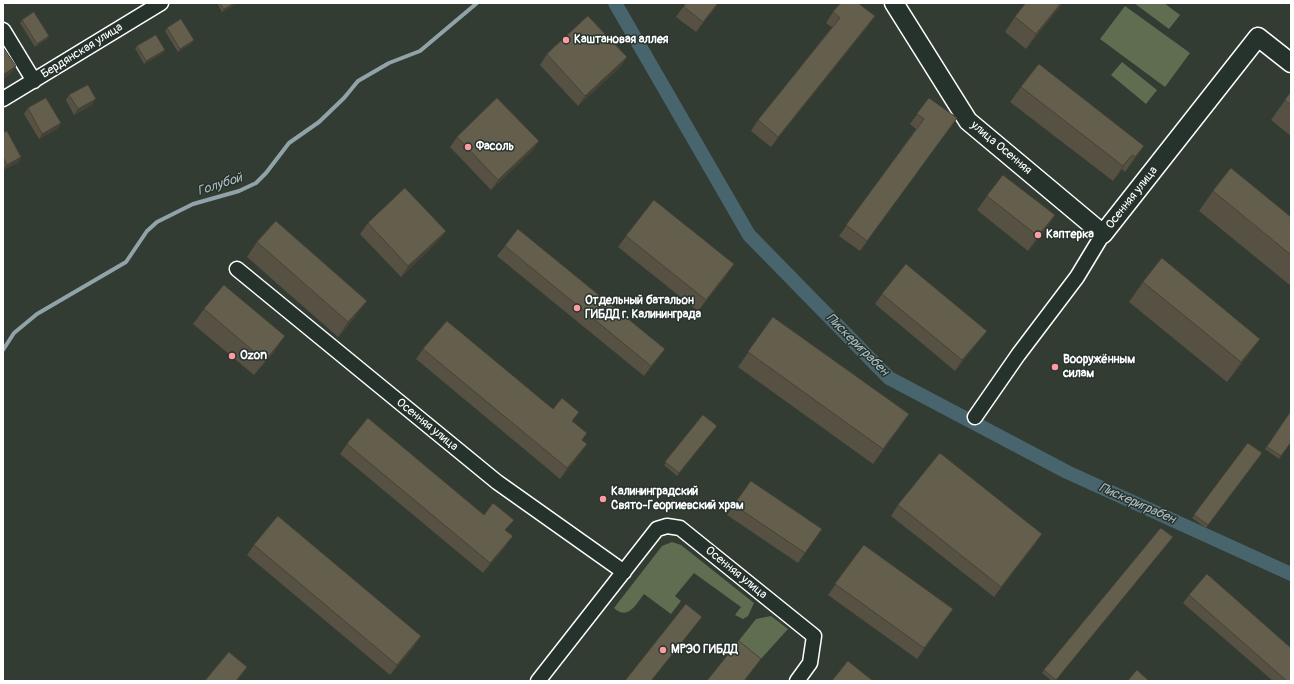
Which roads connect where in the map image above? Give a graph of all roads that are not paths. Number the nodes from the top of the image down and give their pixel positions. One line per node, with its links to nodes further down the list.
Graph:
1 (161, 3): 3 (street, Бердянская улица)
2 (894, 3): 8 (street, улица Осенняя)
3 (141, 8): 6 (street, Бердянская улица)
4 (3, 30): 6 (street)
5 (1291, 63): 8 (street, Осенняя улица)
6 (34, 81): 7 (street, Бердянская улица)
7 (3, 99)
8 (1103, 234): 10 (street, Осенняя улица)
9 (237, 269): 11 (street, Осенняя улица)
10 (976, 417)
11 (624, 572): 12 (street, Осенняя улица); 13 (street, Осенняя улица)
12 (538, 681)
13 (797, 681)

